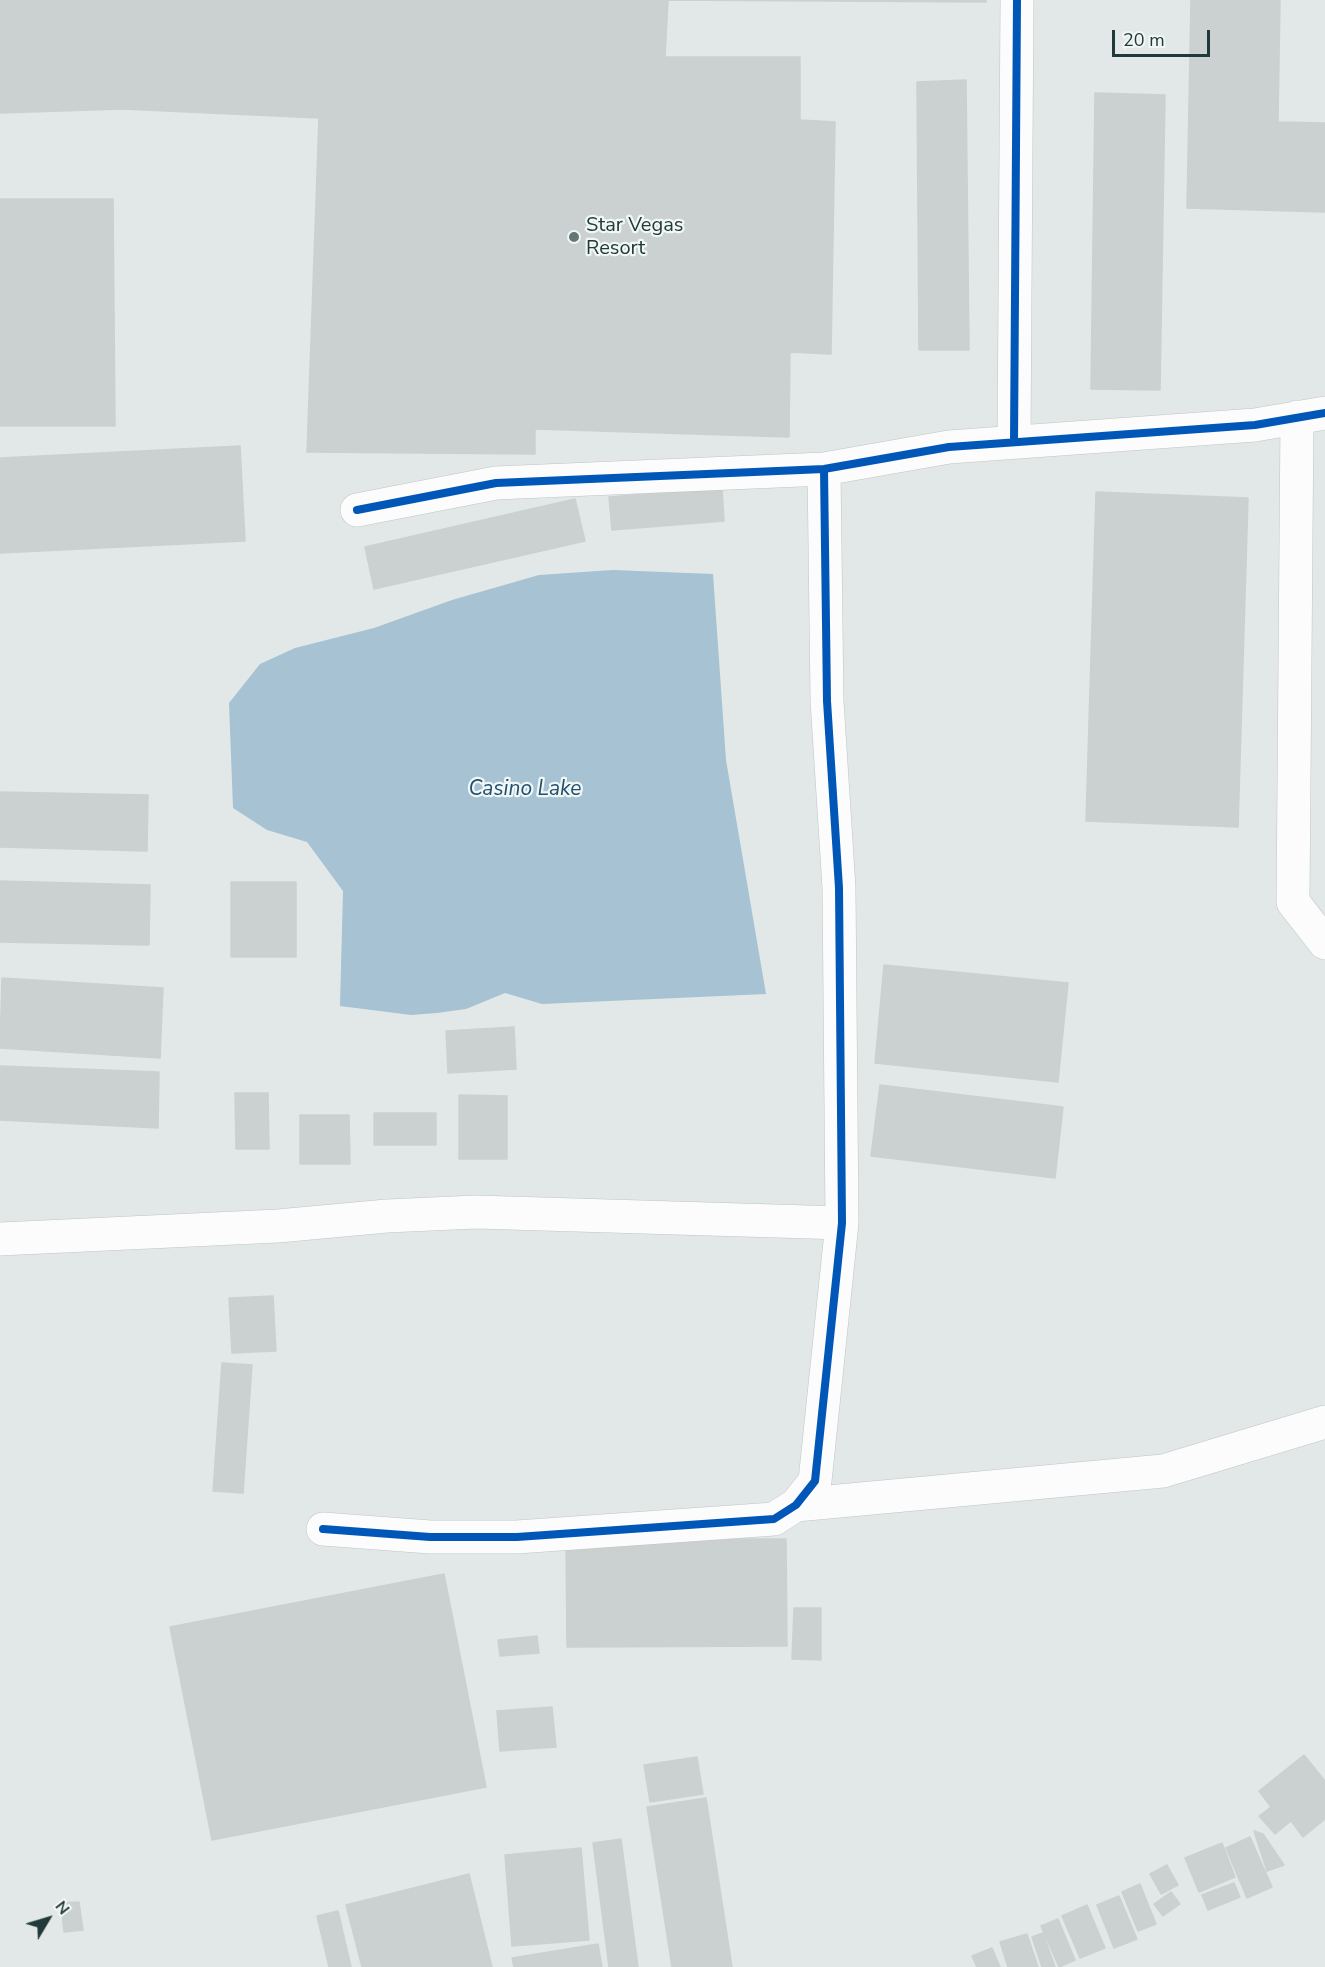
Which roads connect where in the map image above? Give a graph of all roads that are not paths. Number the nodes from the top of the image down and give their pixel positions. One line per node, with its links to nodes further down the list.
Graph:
1 (1017, 0): 3 (street)
2 (1311, 415): 3 (street); 6 (street)
3 (1014, 442): 4 (street)
4 (824, 469): 5 (street); 7 (street)
5 (357, 510)
6 (1325, 943)
7 (842, 1223): 8 (street); 10 (street)
8 (0, 1239)
9 (1325, 1422): 10 (street)
10 (796, 1505): 11 (street)
11 (323, 1529)

